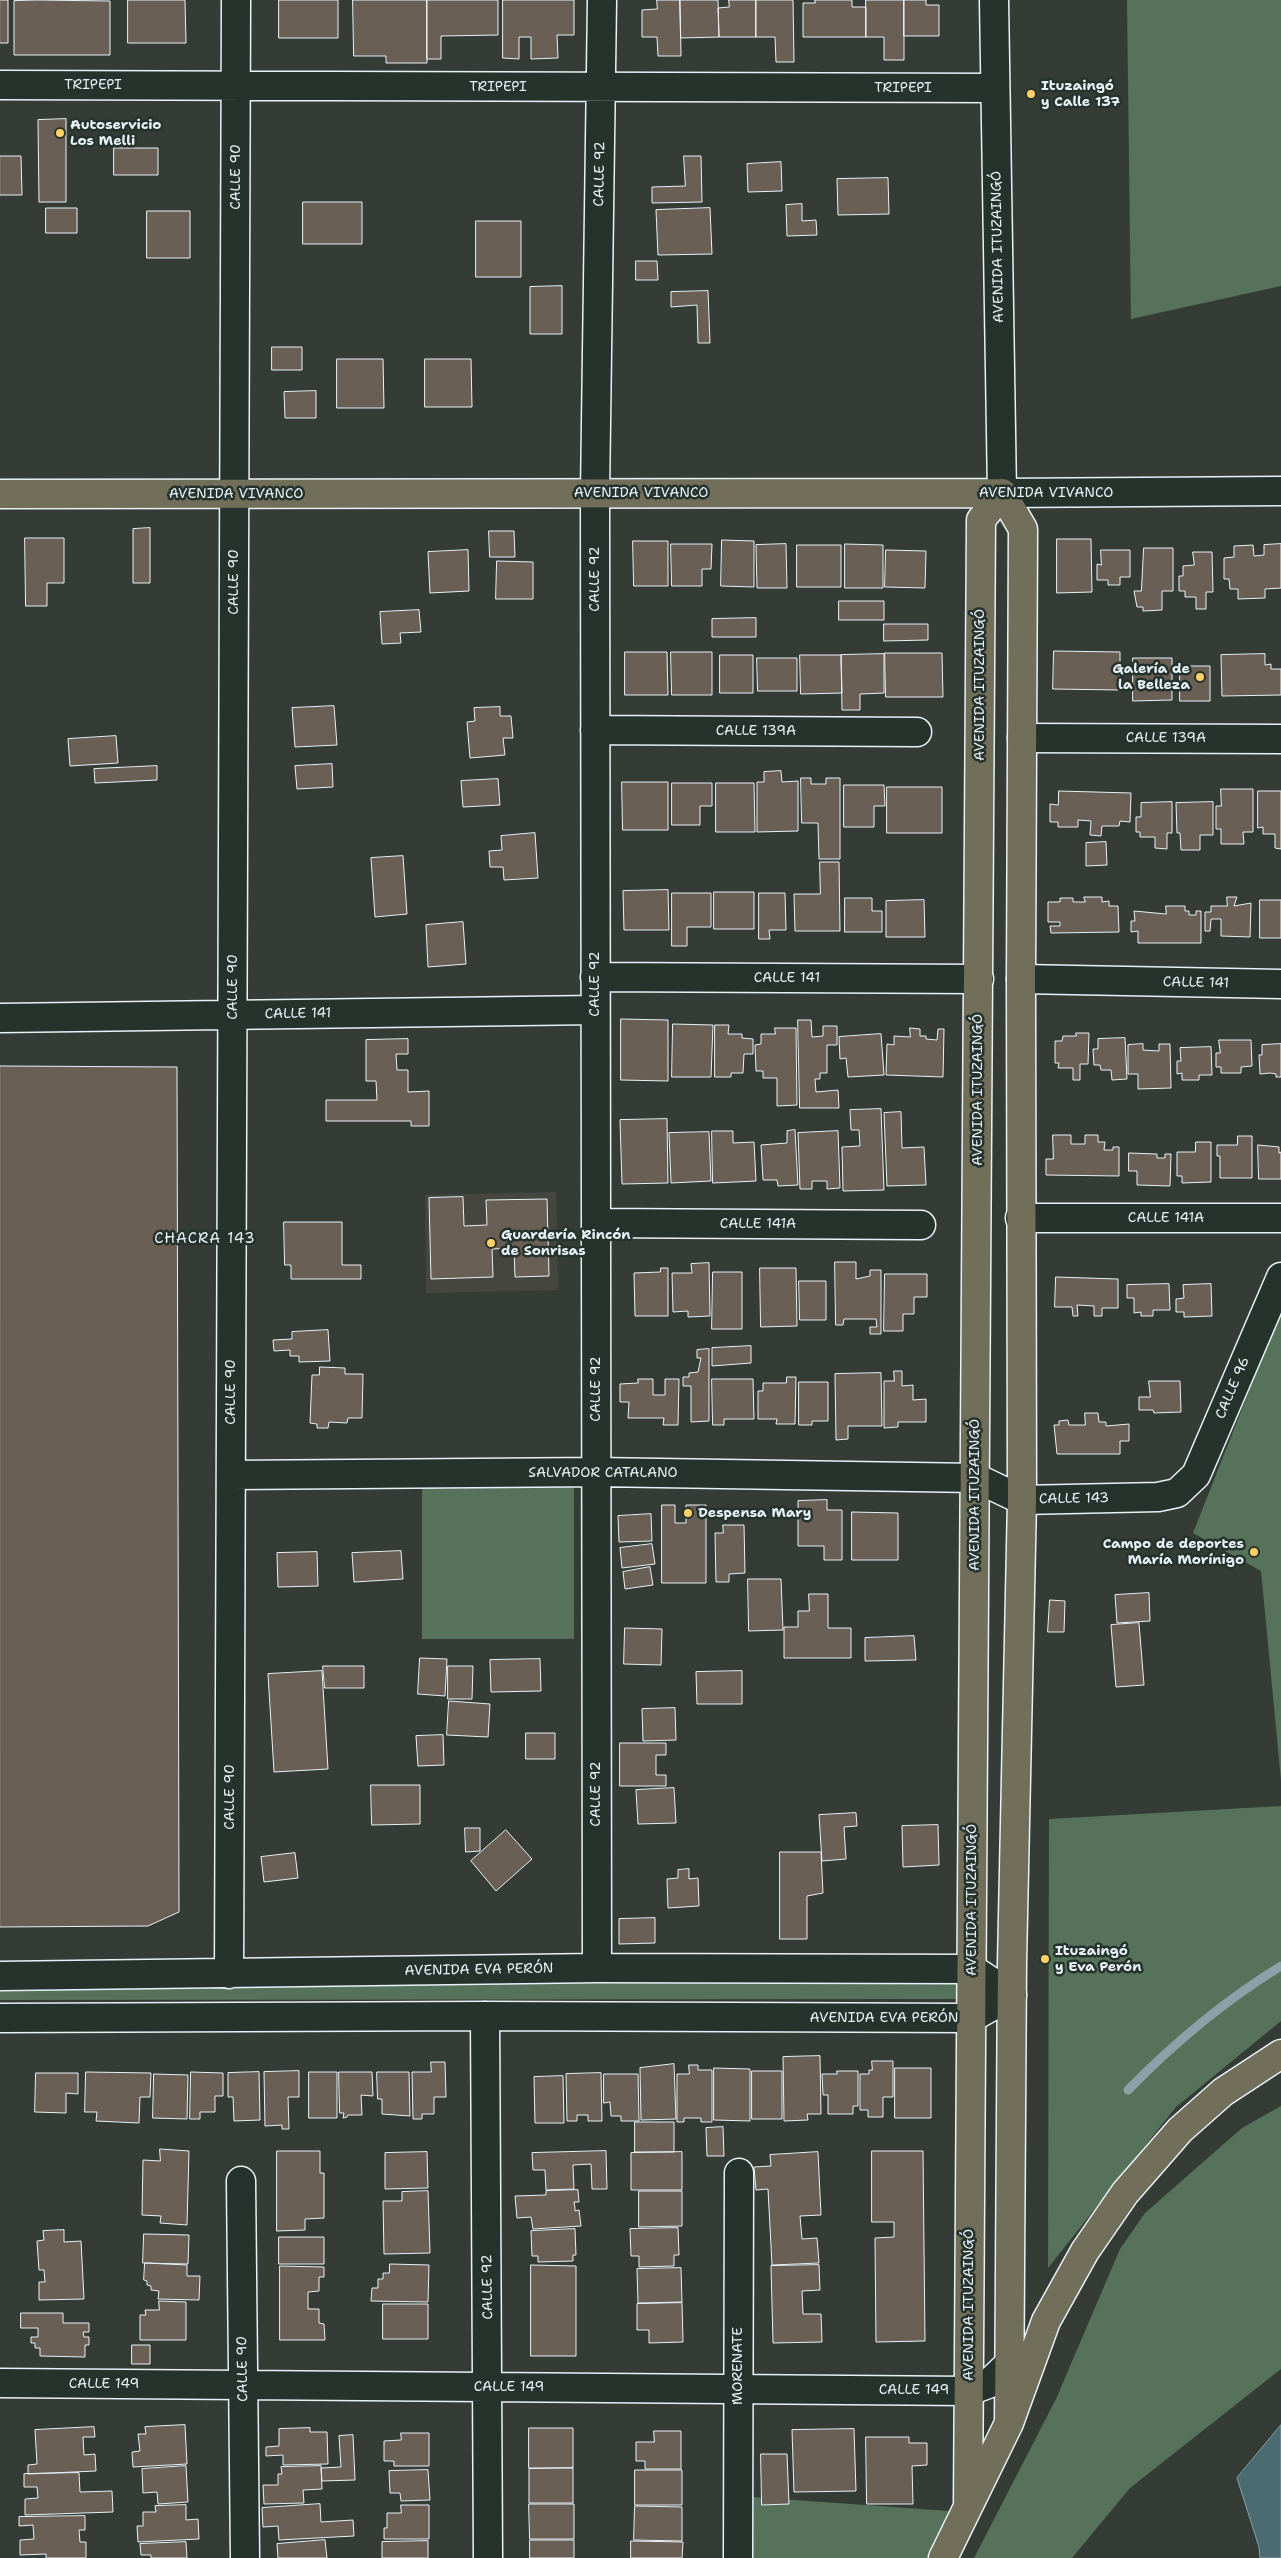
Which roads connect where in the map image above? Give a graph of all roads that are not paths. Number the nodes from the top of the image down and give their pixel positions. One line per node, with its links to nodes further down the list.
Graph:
1 (236, 0): 5 (street, CALLE 90)
2 (602, 0): 6 (street, CALLE 92)
3 (994, 0): 7 (street, AVENIDA ITUZAINGÓ)
4 (0, 85): 5 (street, TRIPEPI)
5 (236, 86): 6 (street, TRIPEPI); 12 (street, CALLE 90)
6 (602, 87): 7 (street, TRIPEPI); 9 (street, CALLE 92)
7 (995, 88): 10 (street, AVENIDA ITUZAINGÓ)
8 (1281, 491): 10 (street, AVENIDA VIVANCO)
9 (594, 493): 10 (main road, AVENIDA VIVANCO); 12 (main road, AVENIDA VIVANCO); 13 (street, CALLE 92)
10 (1002, 493): 15 (main road, AVENIDA ITUZAINGÓ); 18 (main road, AVENIDA ITUZAINGÓ)
11 (0, 494): 12 (main road, AVENIDA VIVANCO)
12 (235, 494): 22 (street, CALLE 90)
13 (595, 730): 14 (street, CALLE 139A); 17 (street, CALLE 92)
14 (917, 732)
15 (1022, 738): 16 (street, CALLE 139A); 19 (main road, AVENIDA ITUZAINGÓ)
16 (1281, 739)
17 (595, 977): 18 (street, CALLE 141); 21 (street, CALLE 92)
18 (979, 979): 31 (main road, AVENIDA ITUZAINGÓ)
19 (1021, 979): 20 (street, CALLE 141); 24 (main road, AVENIDA ITUZAINGÓ)
20 (1281, 984)
21 (595, 1010): 22 (street, CALLE 141); 26 (street, CALLE 92)
22 (232, 1015): 23 (street, CALLE 141); 30 (street, CALLE 90)
23 (0, 1018)
24 (1020, 1218): 25 (street, CALLE 141A); 33 (main road, AVENIDA ITUZAINGÓ)
25 (1281, 1218)
26 (596, 1223): 27 (street, CALLE 141A); 29 (street, CALLE 92)
27 (921, 1225)
28 (1281, 1277): 32 (street, CALLE 96)
29 (596, 1472): 30 (street, SALVADOR CATALANO); 31 (street, SALVADOR CATALANO); 34 (street, CALLE 92)
30 (231, 1475): 36 (street, CALLE 90)
31 (976, 1478): 33 (street, CALLE 143); 35 (main road, AVENIDA ITUZAINGÓ)
32 (1177, 1493): 33 (street, CALLE 143)
33 (1022, 1500): 38 (main road, AVENIDA ITUZAINGÓ)
34 (596, 1968): 35 (street, AVENIDA EVA PERÓN); 36 (street, AVENIDA EVA PERÓN)
35 (972, 1969): 38 (street); 41 (main road, AVENIDA ITUZAINGÓ)
36 (229, 1974): 37 (street, AVENIDA EVA PERÓN)
37 (0, 1976)
38 (1012, 1995): 41 (street, AVENIDA EVA PERÓN); 45 (main road, AVENIDA ITUZAINGÓ)
39 (485, 2016): 40 (street, AVENIDA EVA PERÓN); 41 (street, AVENIDA EVA PERÓN); 48 (street, CALLE 92)
40 (0, 2018)
41 (971, 2018): 50 (main road, AVENIDA ITUZAINGÓ)
42 (1281, 2054): 51 (main road)
43 (739, 2173): 49 (street, MORENATE)
44 (241, 2181): 47 (street, CALLE 90)
45 (1009, 2364): 50 (street, CALLE 149); 51 (main road, AVENIDA ITUZAINGÓ)
46 (0, 2383): 47 (street, CALLE 149)
47 (243, 2385): 48 (street, CALLE 149); 53 (street, CALLE 90)
48 (488, 2387): 49 (street, CALLE 149); 54 (street, CALLE 92)
49 (738, 2389): 50 (street, CALLE 149); 55 (street, MORENATE)
50 (969, 2391): 52 (main road, AVENIDA ITUZAINGÓ)
51 (1009, 2423): 52 (main road)
52 (968, 2504): 56 (main road)
53 (245, 2558)
54 (488, 2558)
55 (738, 2558)
56 (943, 2558)

